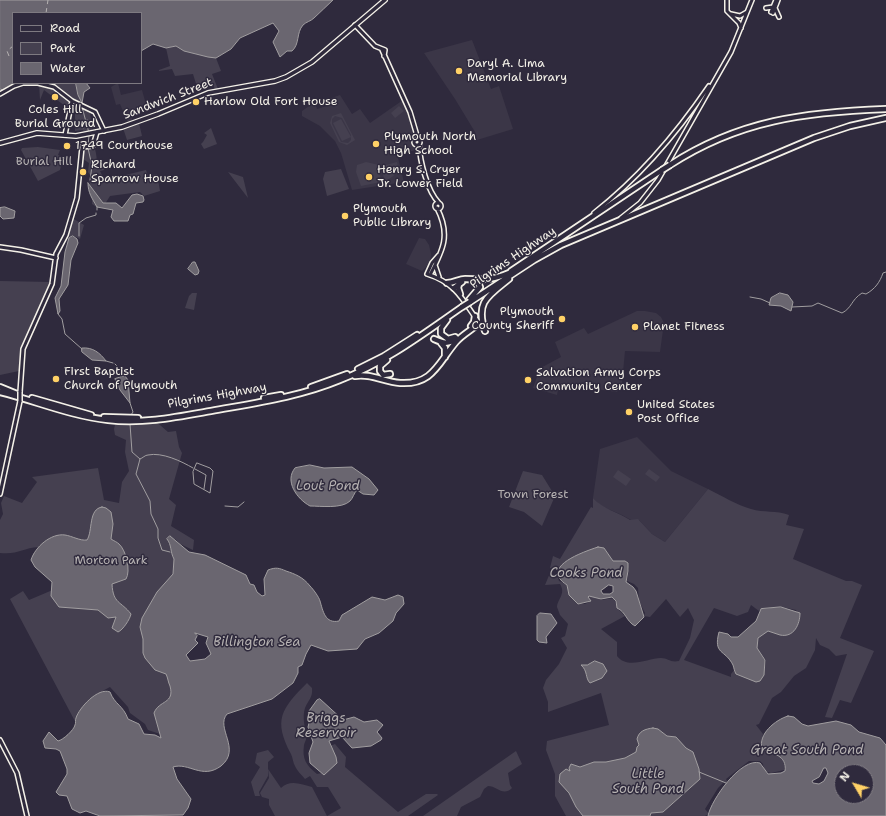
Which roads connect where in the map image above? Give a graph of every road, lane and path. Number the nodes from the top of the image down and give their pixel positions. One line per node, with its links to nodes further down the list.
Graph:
1 (385, 0): 10 (main road, Sandwich Street)
2 (728, 0): 7 (main road); 11 (main road)
3 (752, 0): 7 (main road)
4 (777, 0): 5 (main road)
5 (774, 7): 6 (main road); 8 (main road); 9 (main road)
6 (766, 8)
7 (748, 11): 11 (main road)
8 (772, 12)
9 (779, 17)
10 (355, 25): 19 (main road, Sandwich Street); 28 (main road)
11 (740, 32): 12 (main road)
12 (726, 61): 25 (main road); 26 (main road)
13 (25, 84): 15 (main road)
14 (39, 84): 16 (main road)
15 (0, 94)
16 (72, 101): 19 (main road); 21 (main road)
17 (886, 109): 26 (highway, Pilgrims Highway, bridge)
18 (886, 118): 25 (highway, Pilgrims Highway)
19 (104, 131): 20 (main road, Sandwich Street)
20 (97, 132): 21 (main road, Sandwich Street); 23 (main road)
21 (65, 136): 22 (main road, Sandwich Street)
22 (0, 143)
23 (89, 148): 24 (main road); 24 (main road)
24 (82, 156): 29 (main road)
25 (611, 224): 30 (highway, Pilgrims Highway)
26 (578, 226): 32 (highway, Pilgrims Highway)
27 (0, 247): 29 (main road)
28 (439, 255): 31 (main road); 33 (main road)
29 (56, 258): 53 (main road)
30 (534, 260): 39 (highway, Pilgrims Highway); 44 (highway)
31 (435, 264): 33 (main road); 34 (main road)
32 (509, 273): 35 (highway); 39 (highway, Pilgrims Highway)
33 (428, 275): 34 (main road)
34 (440, 279): 36 (main road)
35 (458, 282): 36 (highway); 37 (highway); 38 (highway); 39 (highway)
36 (447, 283): 37 (main road)
37 (454, 288): 38 (main road)
38 (460, 294): 42 (main road)
39 (470, 301): 40 (highway, Pilgrims Highway, bridge)
40 (462, 306): 41 (highway, Pilgrims Highway); 54 (highway, Pilgrims Highway)
41 (458, 310): 45 (highway); 47 (highway, Pilgrims Highway)
42 (475, 316): 43 (main road); 44 (highway)
43 (479, 323): 44 (highway)
44 (472, 327): 45 (highway); 49 (highway)
45 (458, 336): 48 (highway)
46 (434, 339): 48 (highway)
47 (412, 342): 50 (highway, Pilgrims Highway); 51 (highway)
48 (441, 343): 49 (highway)
49 (444, 360): 51 (highway)
50 (338, 381): 51 (highway); 54 (highway, Pilgrims Highway)
51 (397, 383)
52 (0, 390): 53 (highway, Pilgrims Highway); 54 (highway, Pilgrims Highway)
53 (19, 393): 54 (highway, Pilgrims Highway); 55 (main road, bridge)
54 (146, 419)
55 (0, 494)
56 (0, 740): 57 (main road)
57 (27, 816)

